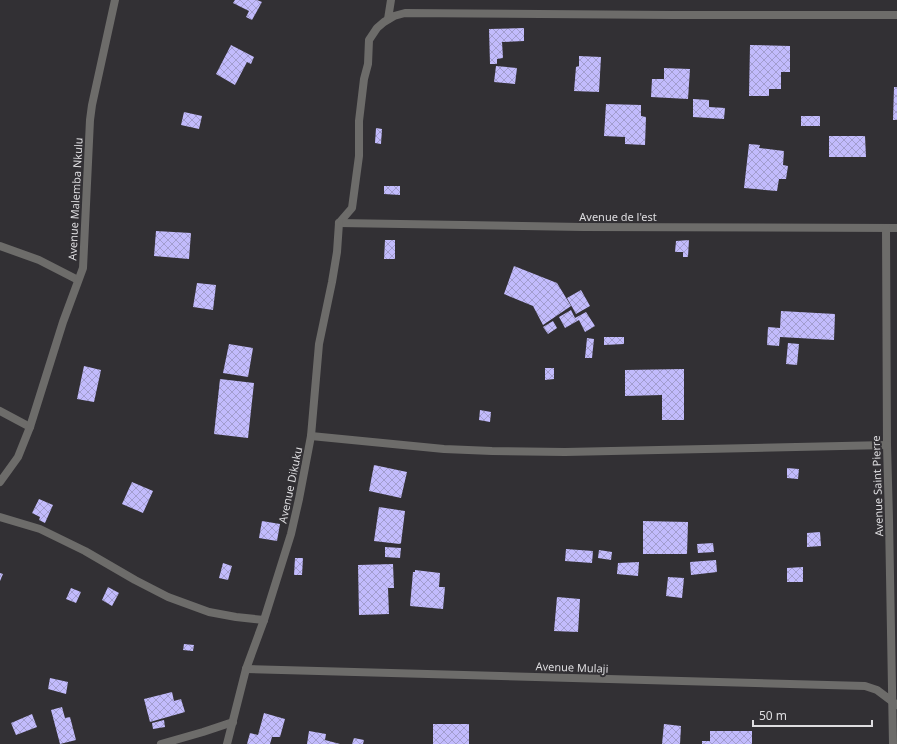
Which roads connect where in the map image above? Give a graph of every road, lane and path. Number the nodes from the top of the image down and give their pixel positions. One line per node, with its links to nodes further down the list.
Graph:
1 (115, 0): 9 (street, Avenue Malemba Nkulu)
2 (391, 0): 4 (street)
3 (897, 15): 4 (street)
4 (388, 19): 5 (street)
5 (339, 223): 6 (street, Avenue de l'est); 12 (street, Avenue Dikuku)
6 (886, 228): 7 (street, Avenue de l'est); 13 (street, Avenue Saint Pierre)
7 (897, 228)
8 (0, 246): 9 (street)
9 (78, 280): 11 (street, Avenue Malemba Nkulu)
10 (0, 411): 11 (street)
11 (30, 427): 14 (street, Avenue Malemba Nkulu)
12 (311, 436): 13 (street); 17 (street, Avenue Dikuku)
13 (886, 445): 16 (street, Avenue Saint Pierre)
14 (0, 482)
15 (0, 517): 17 (street)
16 (893, 518): 19 (street, Avenue Saint Pierre)
17 (264, 620): 18 (street, Avenue Dikuku)
18 (246, 669): 19 (street, Avenue Mulaji); 20 (street, Avenue Dikuku)
19 (895, 703): 23 (street, Avenue Saint Pierre)
20 (233, 722): 21 (street); 22 (street, Avenue Dikuku)
21 (161, 744)
22 (227, 744)
23 (893, 744)

